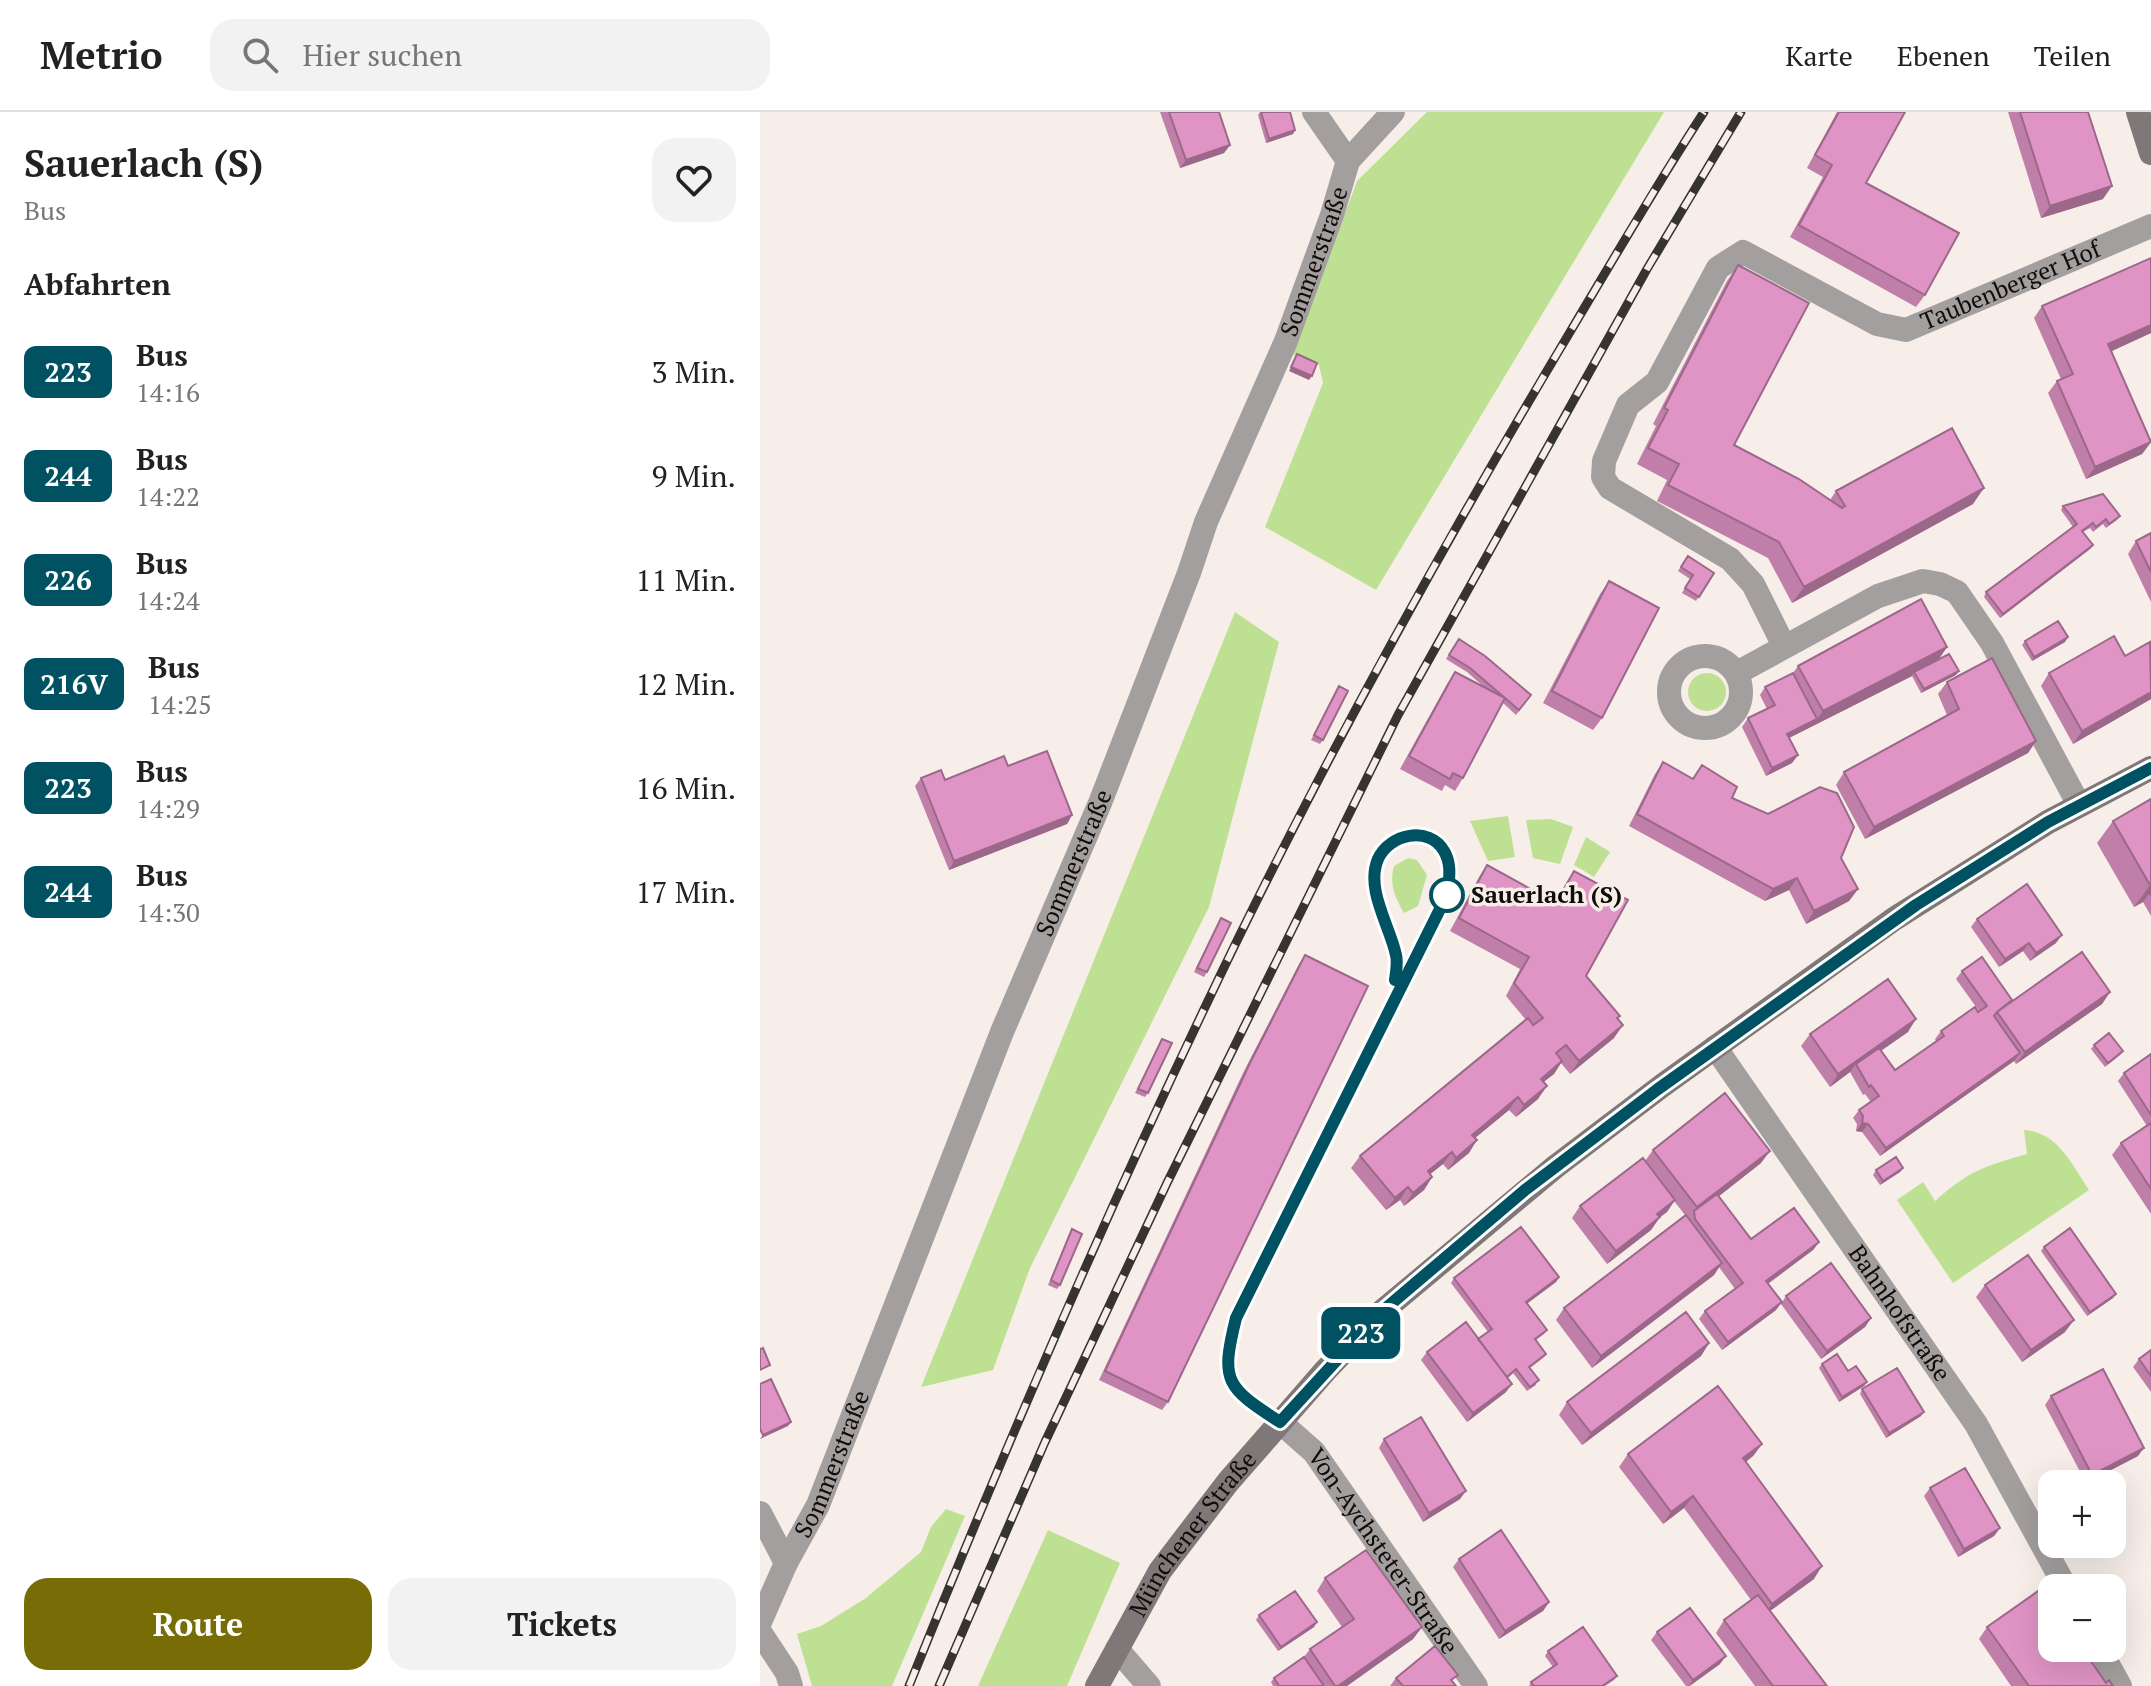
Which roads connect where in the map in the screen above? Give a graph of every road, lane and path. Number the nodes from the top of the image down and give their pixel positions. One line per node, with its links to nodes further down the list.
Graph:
1 (1314, 112): 5 (street)
2 (1393, 112): 5 (street, Sommerstraße)
3 (2138, 112): 4 (main road)
4 (2151, 153)
5 (1348, 161): 14 (street, Sommerstraße)
6 (2151, 226): 7 (street, Taubenberger Hof)
7 (1784, 646): 8 (street); 10 (street)
8 (1737, 673)
9 (2151, 768): 10 (main road, Münchener Straße)
10 (2079, 805): 11 (main road, Münchener Straße)
11 (1715, 1047): 12 (main road, Münchener Straße); 15 (street, Bahnhofstraße)
12 (1280, 1422): 18 (main road, Münchener Straße); 23 (street, Von-Aychsteter-Straße)
13 (760, 1513): 14 (street)
14 (786, 1563): 16 (street, Sommerstraße)
15 (2058, 1574)
16 (760, 1622)
17 (760, 1632): 20 (street)
18 (1117, 1649): 21 (main road, Münchener Straße); 22 (street)
19 (2107, 1662): 24 (street)
20 (791, 1686)
21 (1097, 1686)
22 (1149, 1686)
23 (1476, 1686)
24 (2120, 1686)

